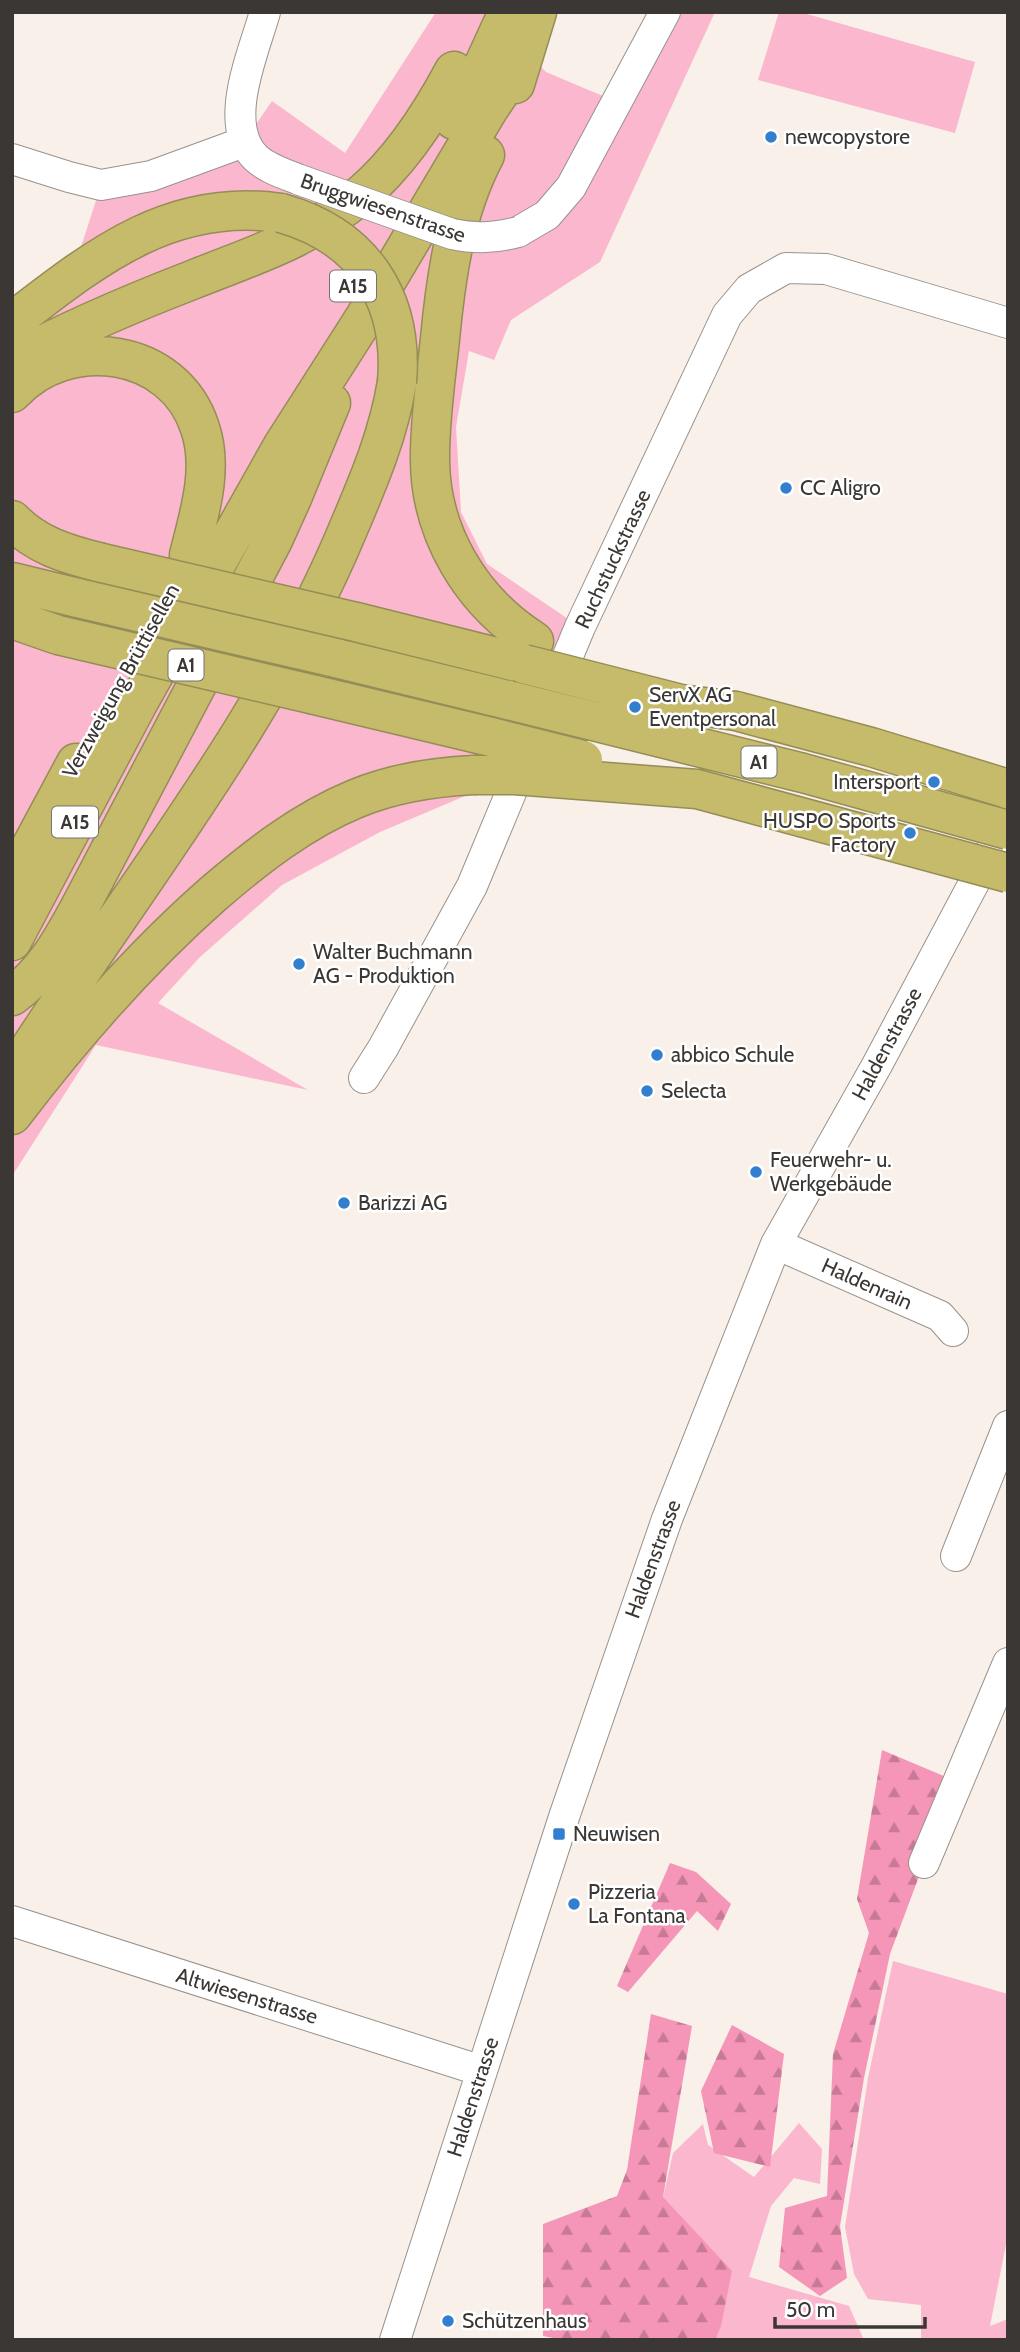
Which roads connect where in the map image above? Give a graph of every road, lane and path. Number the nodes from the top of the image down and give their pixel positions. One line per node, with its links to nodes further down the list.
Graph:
1 (265, 12): 7 (street)
2 (481, 12): 12 (highway)
3 (508, 12): 15 (highway, A15)
4 (537, 12): 6 (highway, A15)
5 (665, 12): 7 (street, Bruggwiesenstrasse, bridge)
6 (522, 59): 9 (highway, A15); 20 (highway)
7 (244, 142): 8 (street)
8 (12, 159)
9 (365, 317): 29 (highway, A15); 30 (highway)
10 (12, 322): 31 (highway, bridge)
11 (1008, 323): 32 (street, Ruchstuckstrasse)
12 (12, 361)
13 (12, 393): 15 (highway)
14 (12, 520): 20 (highway, bridge)
15 (190, 555): 23 (highway, Verzweigung Brüttisellen / A15)
16 (12, 582): 26 (highway, A1, bridge)
17 (12, 619): 19 (highway, A1)
18 (12, 633): 19 (highway)
19 (58, 635): 21 (highway, A1, bridge)
20 (529, 652): 22 (highway, bridge)
21 (697, 789): 27 (highway, A1, bridge); 33 (highway, bridge)
22 (1008, 789)
23 (57, 798): 25 (highway); 28 (highway, Verzweigung Brüttisellen / A15)
24 (1008, 819): 34 (street, Haldenstrasse)
25 (12, 830)
26 (1008, 830)
27 (1008, 873)
28 (12, 882)
29 (12, 941)
30 (12, 996)
31 (12, 1076)
32 (364, 1078)
33 (12, 1115)
34 (776, 1244): 35 (street, Haldenrain); 41 (street, Haldenstrasse)
35 (953, 1331)
36 (1008, 1426): 37 (street)
37 (956, 1556)
38 (1008, 1663): 39 (street)
39 (924, 1863)
40 (12, 1921): 41 (street, Altwiesenstrasse)
41 (482, 2071): 42 (street, Haldenstrasse)
42 (395, 2340)

